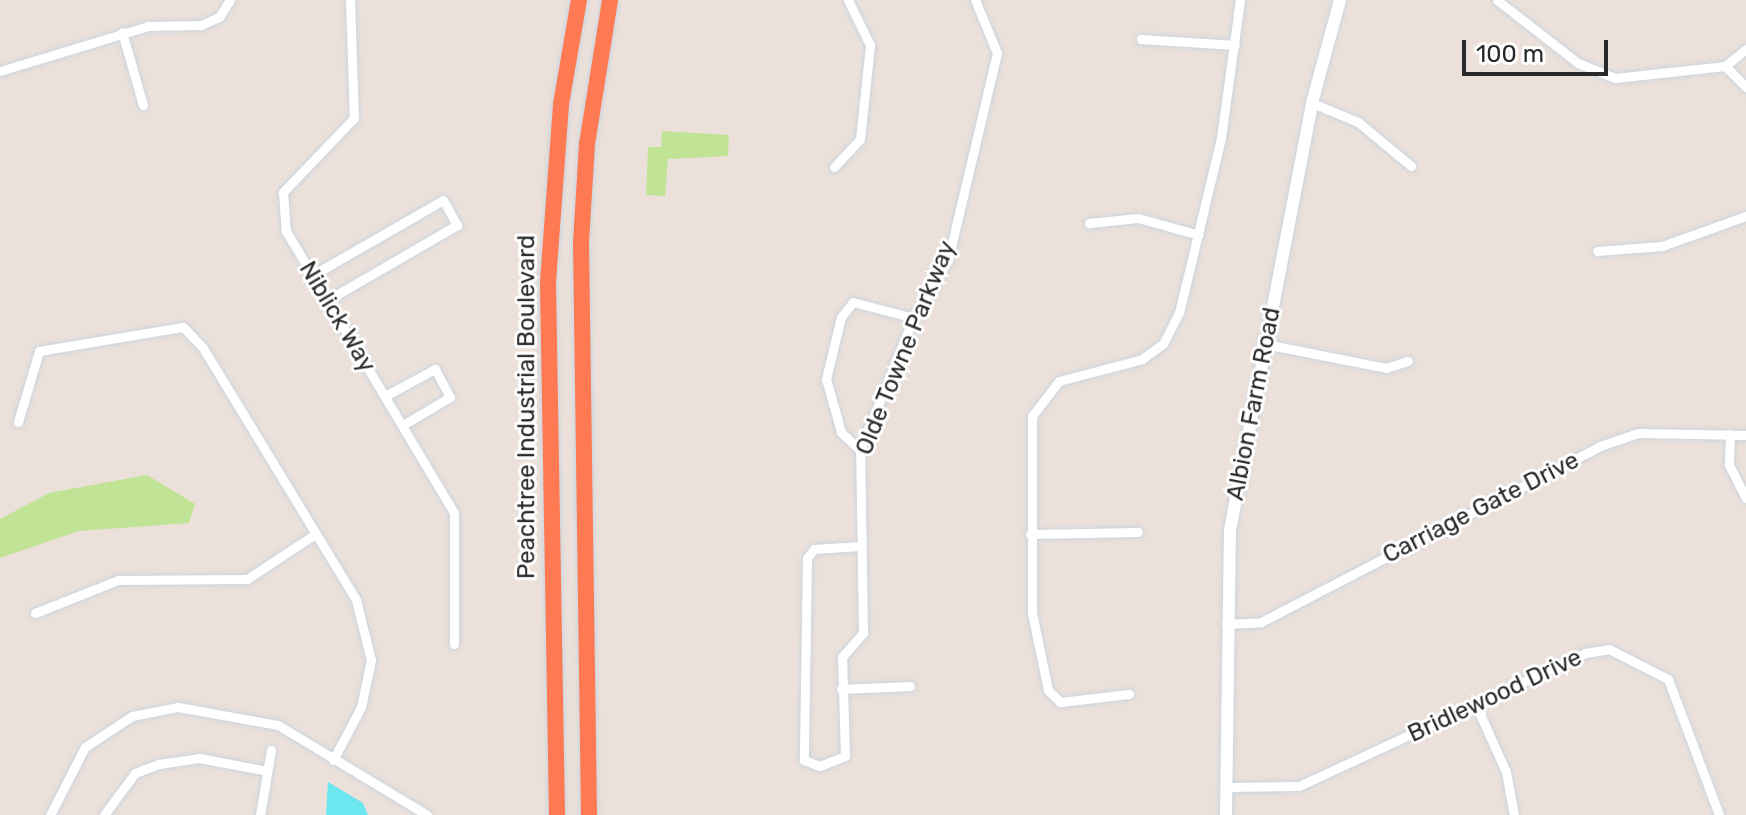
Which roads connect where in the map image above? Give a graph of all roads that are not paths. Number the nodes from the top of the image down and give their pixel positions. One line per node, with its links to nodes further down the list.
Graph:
1 (230, 0): 10 (street)
2 (350, 0): 25 (street, Niblick Way)
3 (579, 0): 57 (highway, Peachtree Industrial Boulevard)
4 (610, 0): 58 (highway)
5 (848, 0): 20 (street)
6 (975, 0): 27 (street, Olde Towne Parkway)
7 (1240, 0): 12 (street)
8 (1340, 0): 17 (street, Albion Farm Road)
9 (1497, 0): 14 (street)
10 (122, 32): 15 (street); 18 (street)
11 (1141, 39): 12 (street)
12 (1235, 45): 23 (street)
13 (1746, 49): 14 (street)
14 (1725, 66): 16 (street)
15 (0, 71)
16 (1746, 87)
17 (1312, 103): 19 (street); 28 (street, Albion Farm Road)
18 (143, 105)
19 (1411, 166)
20 (834, 167)
21 (1746, 216): 24 (street)
22 (1089, 223): 23 (street)
23 (1199, 235): 38 (street)
24 (1597, 251)
25 (311, 276): 26 (street, Niblick Way); 26 (street)
26 (326, 301): 30 (street, Niblick Way)
27 (914, 318): 35 (street, Olde Towne Parkway); 35 (street)
28 (1265, 344): 29 (street); 42 (street, Albion Farm Road)
29 (1408, 361)
30 (385, 396): 32 (street, Niblick Way); 32 (street)
31 (18, 422): 39 (street)
32 (403, 425): 43 (street, Niblick Way)
33 (1730, 434): 34 (street, Carriage Gate Drive); 36 (street); 42 (street, Carriage Gate Drive)
34 (1746, 435)
35 (860, 450): 40 (street, Olde Towne Parkway)
36 (1746, 498)
37 (1138, 532): 38 (street)
38 (1030, 534): 46 (street)
39 (314, 535): 41 (street); 49 (street)
40 (860, 546): 45 (street, Olde Towne Parkway); 45 (street, Olde Towne Parkway)
41 (35, 613)
42 (1226, 624): 51 (street, Albion Farm Road)
43 (454, 644)
44 (910, 686): 45 (street)
45 (841, 689)
46 (1129, 694)
47 (1476, 705): 51 (street, Bridlewood Drive); 60 (street); 61 (street, Bridlewood Drive)
48 (271, 750): 50 (street)
49 (333, 760): 52 (street); 53 (street)
50 (267, 771): 54 (street); 55 (street)
51 (1226, 787): 59 (street, Albion Farm Road)
52 (409, 812): 56 (street)
53 (50, 815)
54 (104, 815)
55 (260, 815)
56 (427, 815)
57 (557, 815)
58 (589, 815)
59 (1226, 815)
60 (1514, 815)
61 (1719, 815)

